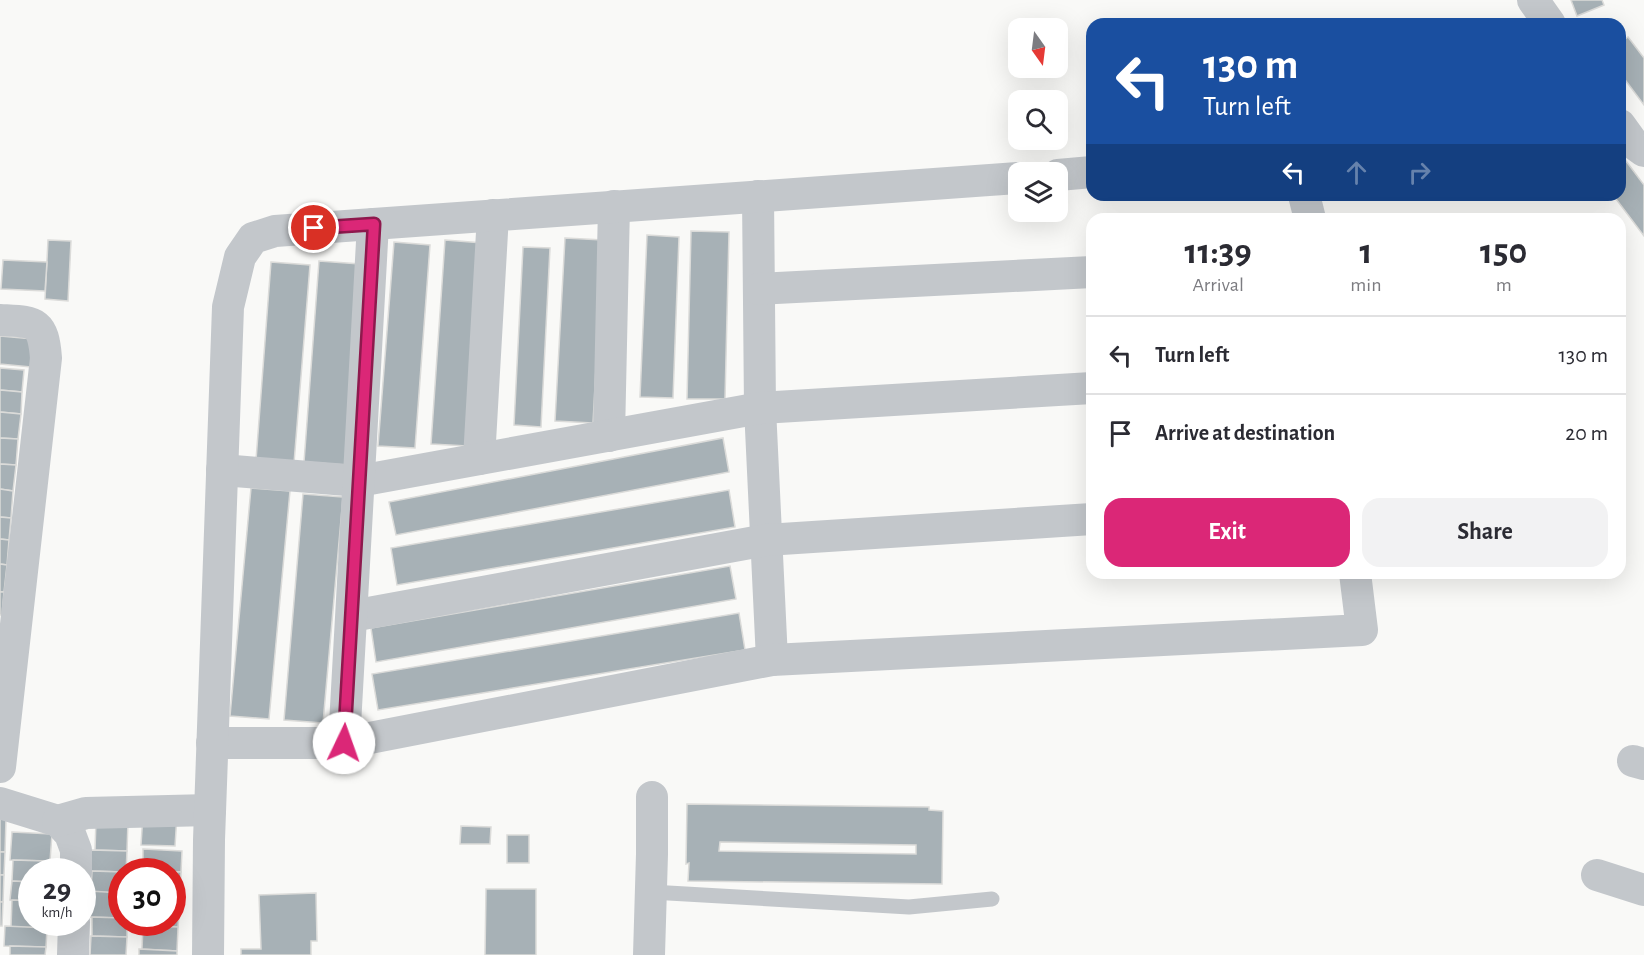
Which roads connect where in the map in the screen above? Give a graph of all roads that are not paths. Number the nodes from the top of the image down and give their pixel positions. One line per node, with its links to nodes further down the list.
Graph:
1 (1533, 0): 2 (street)
2 (1546, 18)
3 (1626, 133): 4 (street)
4 (1644, 152)
5 (1086, 173): 6 (street)
6 (1068, 174)
7 (1008, 179): 8 (street)
8 (758, 196): 9 (street); 13 (street)
9 (614, 207): 10 (street); 17 (street)
10 (493, 215): 11 (street); 18 (street)
11 (374, 224): 19 (street); 20 (street)
12 (1086, 272): 13 (street)
13 (759, 289): 16 (street)
14 (0, 320): 28 (street)
15 (1086, 388): 16 (street)
16 (760, 408): 17 (street); 22 (street)
17 (609, 436): 18 (street)
18 (479, 459): 20 (street)
19 (222, 470): 20 (street); 26 (street)
20 (359, 481): 24 (street)
21 (1086, 519): 22 (street)
22 (766, 540): 24 (street); 25 (street)
23 (1356, 579): 25 (street)
24 (352, 616): 27 (street)
25 (772, 660): 27 (street)
26 (212, 743): 27 (street); 31 (street)
27 (344, 743)
28 (0, 767)
29 (652, 796): 36 (street)
30 (0, 803): 32 (street)
31 (210, 810): 32 (street); 40 (street)
32 (58, 821): 33 (street)
33 (76, 858)
34 (1597, 875): 35 (street)
35 (1644, 890)
36 (651, 892): 37 (lane); 41 (street)
37 (992, 899)
38 (74, 936): 39 (street)
39 (73, 955)
40 (208, 955)
41 (650, 955)

